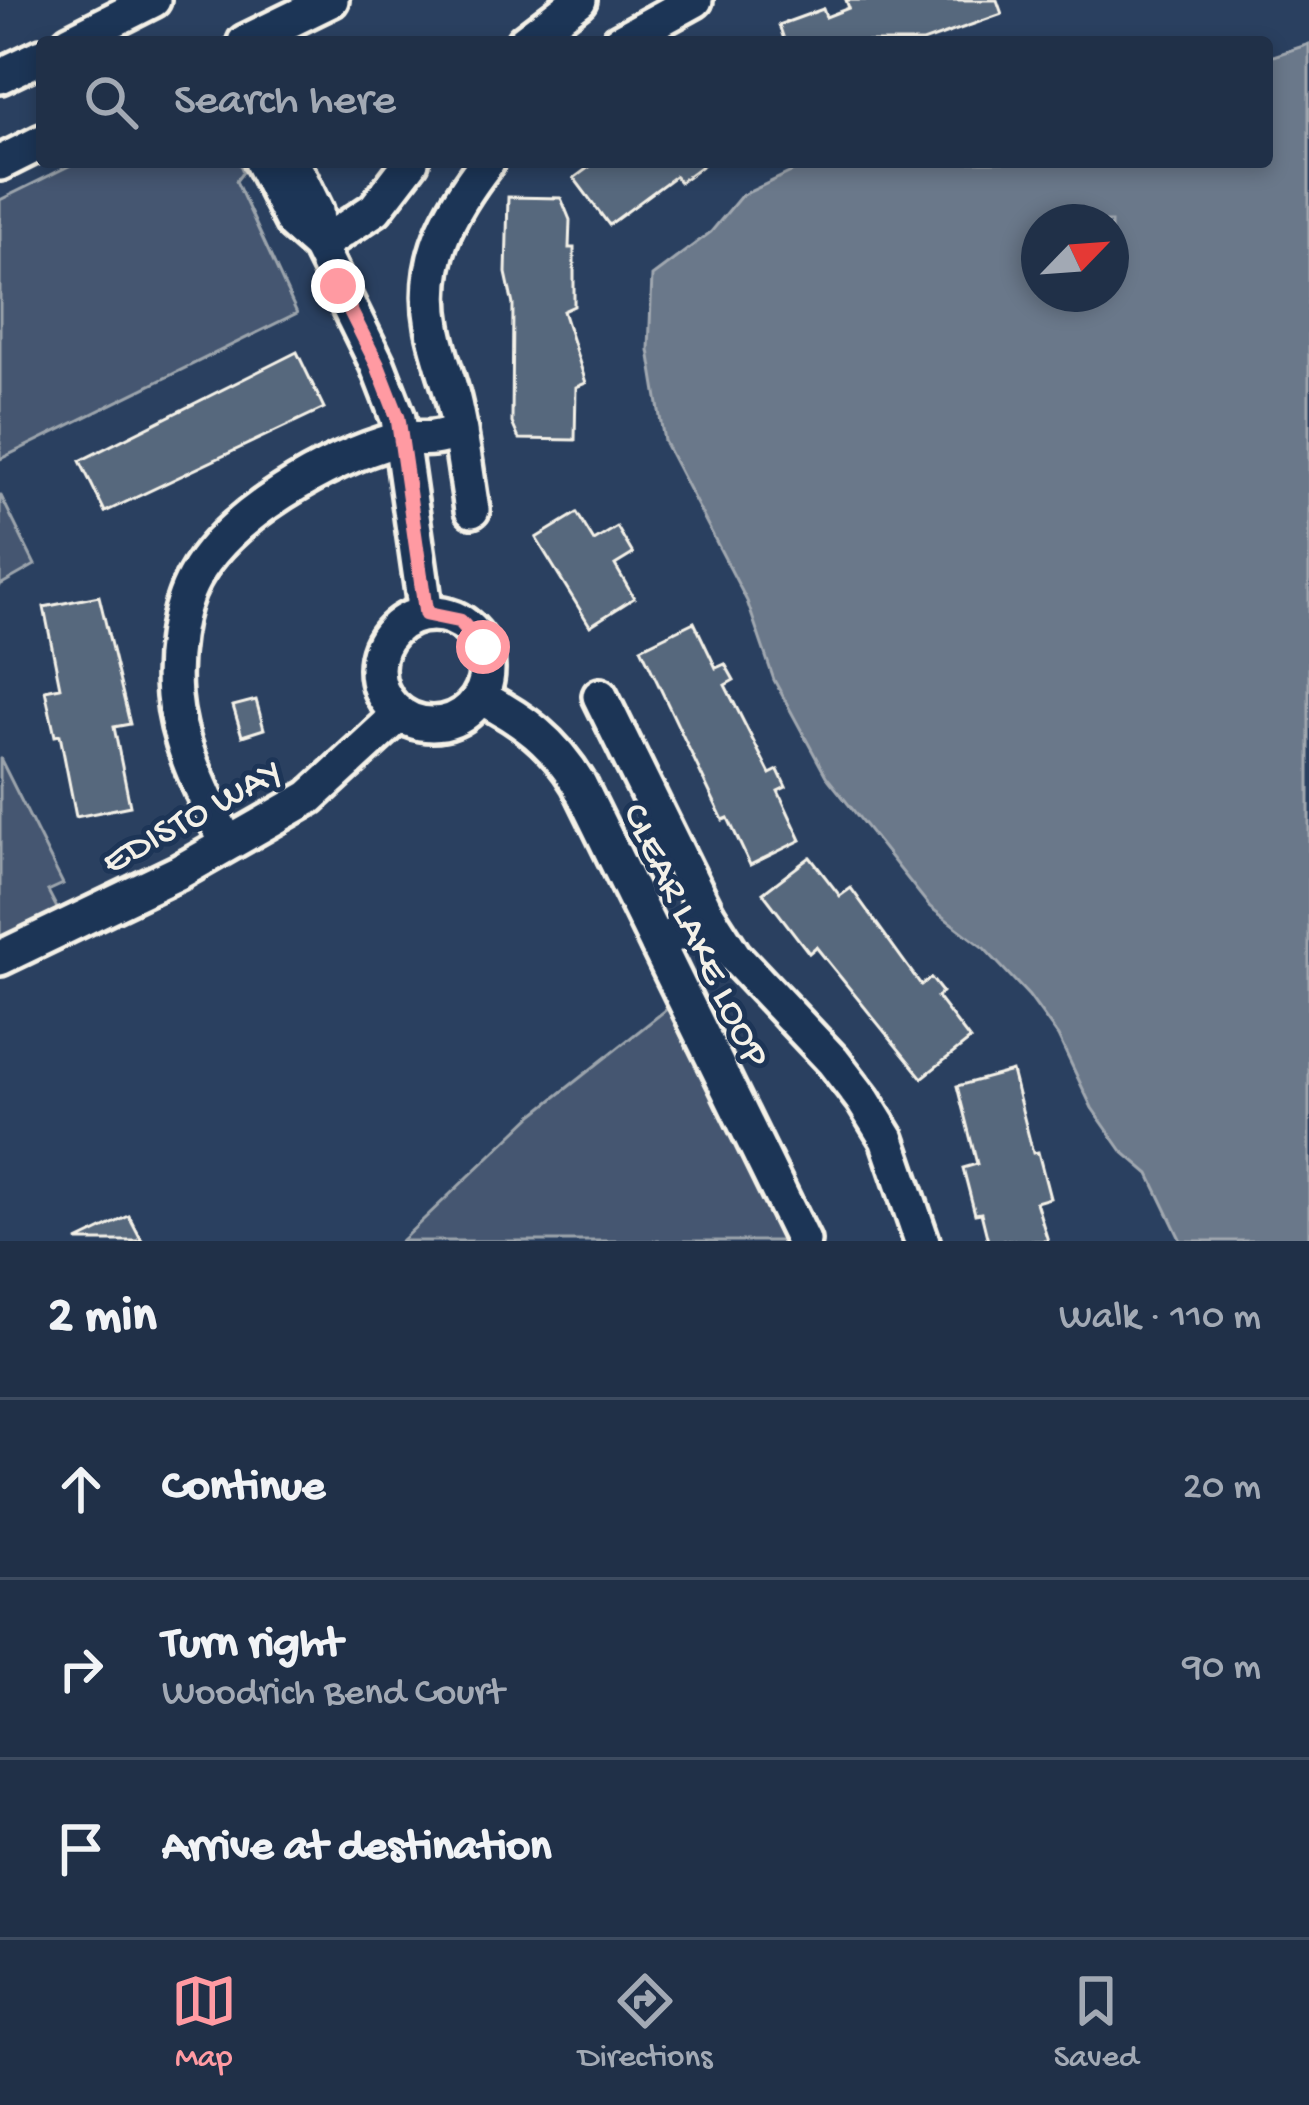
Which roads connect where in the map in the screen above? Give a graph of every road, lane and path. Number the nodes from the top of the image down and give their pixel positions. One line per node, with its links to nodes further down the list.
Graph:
1 (153, 0): 5 (street)
2 (331, 0): 6 (street)
3 (579, 0): 7 (street)
4 (695, 0): 8 (street)
5 (82, 36)
6 (257, 36)
7 (532, 36)
8 (630, 36)
9 (36, 59): 10 (street)
10 (0, 76)
11 (36, 145): 12 (street)
12 (0, 163)
13 (278, 168): 16 (street)
14 (406, 168): 16 (street)
15 (482, 168): 17 (street)
16 (319, 246): 18 (street)
17 (460, 431): 18 (street); 19 (street)
18 (402, 438): 20 (street); 24 (street)
19 (472, 510)
20 (426, 614): 22 (street); 23 (street)
21 (600, 696): 25 (street)
22 (479, 697): 23 (street); 26 (street, CLEAR LAKE LOOP)
23 (400, 714): 24 (street, EDISTO WAY)
24 (227, 844): 27 (street, EDISTO WAY)
25 (707, 914): 26 (street); 29 (street)
26 (658, 945): 28 (street, CLEAR LAKE LOOP)
27 (0, 958)
28 (803, 1241)
29 (922, 1241)

